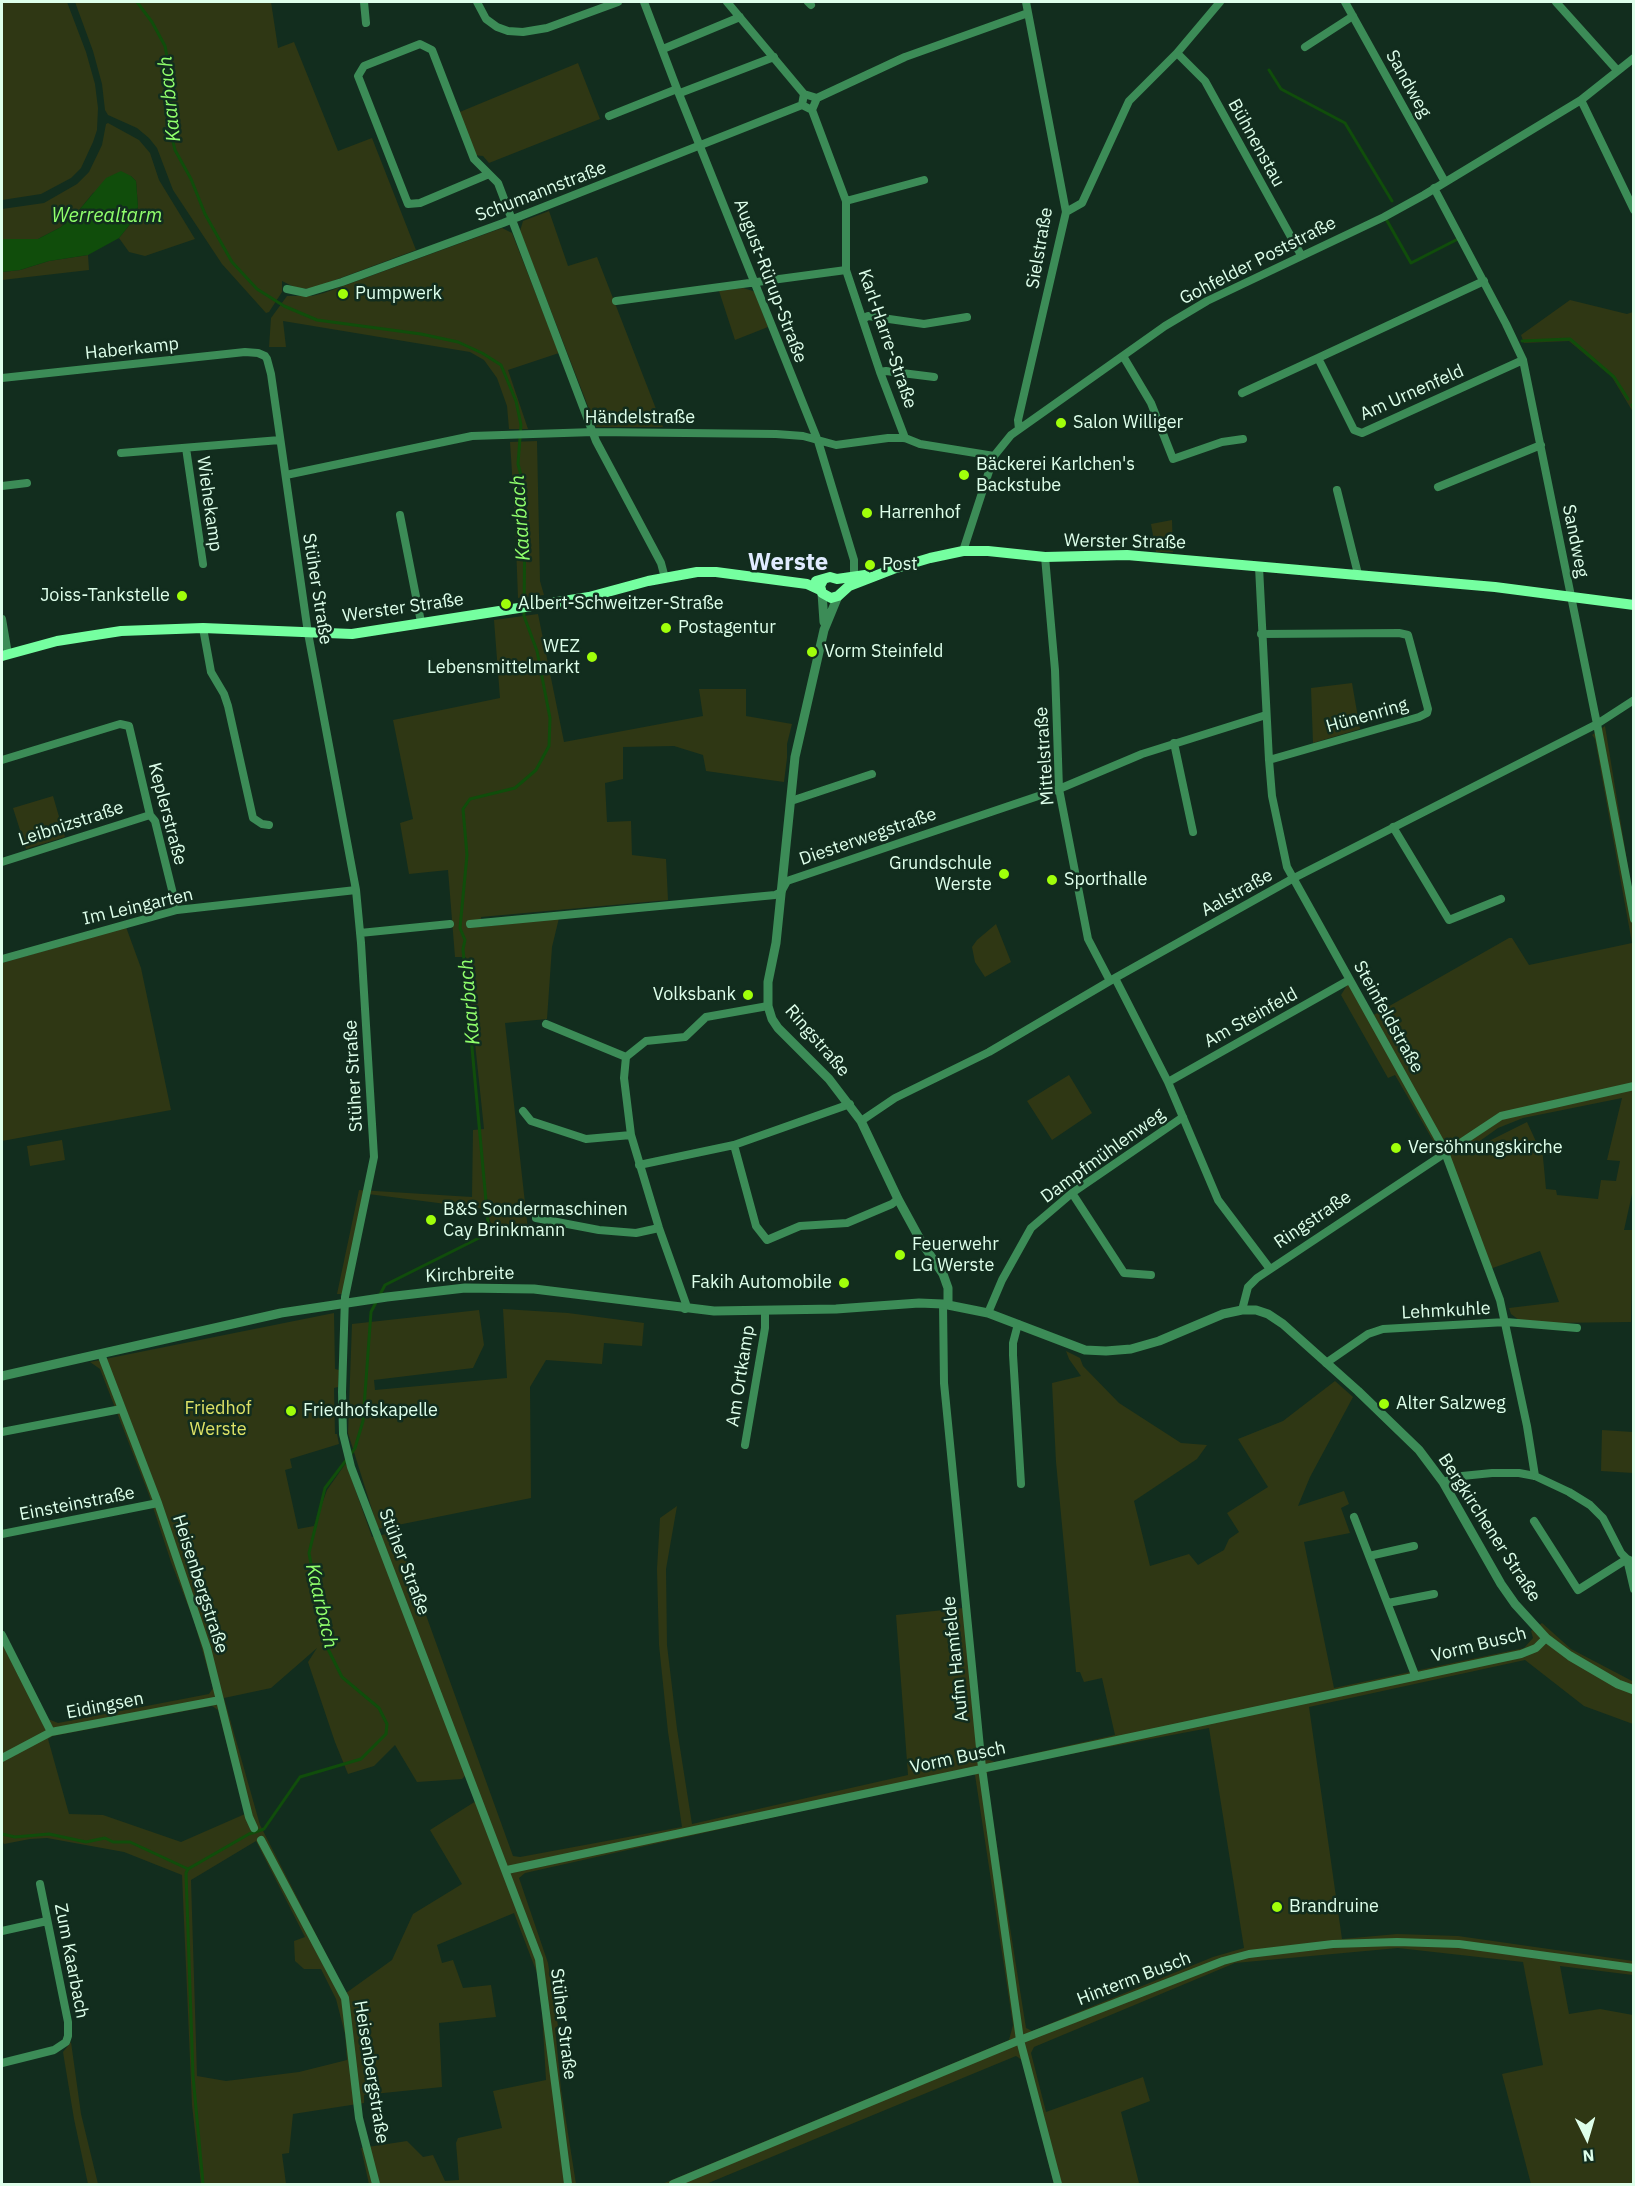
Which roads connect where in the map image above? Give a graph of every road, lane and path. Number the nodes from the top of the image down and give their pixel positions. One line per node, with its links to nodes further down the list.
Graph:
1 (364, 2): 13 (street)
2 (477, 2): 3 (street)
3 (618, 2)
4 (644, 2): 15 (street, August-Rürup-Straße)
5 (727, 2): 11 (street)
6 (1026, 2): 10 (street, Sielstraße)
7 (1220, 2): 16 (street)
8 (1345, 2): 12 (street, Sandweg)
9 (1556, 2): 19 (street)
10 (1029, 14): 22 (street); 34 (street, Sielstraße)
11 (740, 16): 15 (street); 17 (street)
12 (1353, 16): 14 (street); 30 (street, Sandweg)
13 (366, 23)
14 (1305, 46)
15 (663, 49): 20 (street, August-Rürup-Straße)
16 (1177, 53): 34 (street); 36 (street, Bühnenstau)
17 (774, 57): 20 (street); 21 (street)
18 (1634, 58): 19 (street, Gohfelder Poststraße)
19 (1617, 70): 23 (street, Gohfelder Poststraße)
20 (678, 91): 26 (street); 27 (street, August-Rürup-Straße)
21 (804, 94): 22 (street); 24 (street)
22 (817, 98): 25 (street)
23 (1581, 100): 30 (street, Gohfelder Poststraße); 33 (street)
24 (802, 105): 25 (street); 27 (street, Schumannstraße)
25 (812, 110): 32 (street, Karl-Harre-Straße)
26 (609, 116)
27 (701, 146): 35 (street, Schumannstraße); 39 (street, August-Rürup-Straße)
28 (489, 174): 28 (street); 35 (street)
29 (924, 180): 32 (street)
30 (1445, 182): 31 (street, Gohfelder Poststraße)
31 (1434, 188): 36 (street, Gohfelder Poststraße); 38 (street, Sandweg)
32 (846, 201): 37 (street, Karl-Harre-Straße)
33 (1634, 210)
34 (1066, 212): 52 (street, Sielstraße)
35 (512, 219): 40 (street, Schumannstraße); 53 (street)
36 (1300, 255): 45 (street, Gohfelder Poststraße)
37 (846, 270): 39 (street); 43 (street, Karl-Harre-Straße)
38 (1484, 281): 46 (street); 47 (street, Sandweg)
39 (754, 282): 41 (street); 57 (street, August-Rürup-Straße)
40 (287, 289)
41 (616, 301)
42 (967, 317): 43 (street)
43 (862, 319): 48 (street, Karl-Harre-Straße)
44 (265, 356): 50 (street, Haberkamp); 56 (street, Stüher Straße)
45 (1123, 356): 52 (street, Gohfelder Poststraße); 55 (street)
46 (1318, 358): 47 (street, Am Urnenfeld); 51 (street)
47 (1523, 360): 58 (street, Sandweg)
48 (880, 372): 49 (street); 54 (street, Karl-Harre-Straße)
49 (934, 377)
50 (2, 378)
51 (1242, 393)
52 (1019, 429): 61 (street, Gohfelder Poststraße)
53 (594, 432): 57 (street, Händelstraße); 62 (street, Händelstraße); 75 (street)
54 (905, 438): 57 (street, Händelstraße); 61 (street, Händelstraße)
55 (1243, 439)
56 (280, 440): 59 (street, Wiehekamp); 62 (street, Stüher Straße)
57 (818, 441): 74 (street, August-Rürup-Straße)
58 (1540, 445): 65 (street); 79 (street, Sandweg)
59 (186, 448): 60 (street, Wiehekamp); 70 (street, Wiehekamp)
60 (121, 453)
61 (994, 456): 68 (street, Gohfelder Poststraße)
62 (285, 475): 85 (street, Stüher Straße)
63 (27, 483): 64 (street)
64 (2, 486)
65 (1438, 487)
66 (1337, 490): 73 (street)
67 (400, 515): 82 (street)
68 (963, 552): 69 (main road, Werster Straße); 72 (main road, Werster Straße)
69 (1045, 557): 71 (main road, Werster Straße); 95 (street, Mittelstraße)
70 (203, 564)
71 (1259, 567): 73 (main road, Werster Straße); 86 (street, Steinfeldstraße)
72 (893, 569): 74 (main road, Werster Straße); 78 (main road, Werster Straße)
73 (1358, 574): 79 (main road, Werster Straße)
74 (854, 576): 76 (main road, Werster Straße)
75 (665, 578): 77 (main road, Werster Straße); 82 (main road, Werster Straße)
76 (837, 579): 77 (main road, Werster Straße); 78 (main road)
77 (822, 587): 78 (main road, Werster Straße); 84 (street, Ringstraße)
78 (839, 594): 84 (street, Ringstraße)
79 (1570, 596): 80 (main road, Werster Straße); 90 (street, Sandweg)
80 (1634, 605)
81 (2, 619): 87 (street)
82 (420, 622): 85 (main road, Werster Straße)
83 (203, 628): 85 (main road, Werster Straße); 87 (main road, Werster Straße); 98 (street)
84 (824, 630): 96 (street, Ringstraße)
85 (308, 633): 103 (street, Stüher Straße)
86 (1261, 634): 89 (street, Steinfeldstraße); 93 (street, Hünenring)
87 (5, 655)
88 (1634, 700): 90 (street, Aalstraße)
89 (1266, 715): 91 (street, Diesterwegstraße); 93 (street, Steinfeldstraße)
90 (1597, 724): 99 (street, Aalstraße); 107 (street, Sandweg)
91 (1174, 743): 95 (street, Diesterwegstraße); 100 (street)
92 (2, 760): 97 (street, Keplerstraße)
93 (1269, 760): 102 (street, Steinfeldstraße)
94 (872, 774): 96 (street)
95 (1059, 789): 104 (street, Diesterwegstraße); 112 (street, Mittelstraße)
96 (791, 801): 104 (street, Ringstraße)
97 (150, 815): 101 (street, Leibnizstraße); 106 (street, Keplerstraße)
98 (269, 825)
99 (1393, 827): 102 (street, Aalstraße); 105 (street)
100 (1193, 832)
101 (2, 862)
102 (1292, 879): 112 (street, Aalstraße); 113 (street, Steinfeldstraße)
103 (356, 890): 106 (street, Im Leingarten); 110 (street, Stüher Straße)
104 (781, 892): 109 (street, Diesterwegstraße); 114 (street, Ringstraße)
105 (1501, 899)
106 (177, 910): 111 (street, Im Leingarten)
107 (1634, 919)
108 (450, 924): 110 (street)
109 (470, 924)
110 (360, 933): 133 (street, Stüher Straße)
111 (2, 959)
112 (1113, 980): 117 (street, Mittelstraße); 122 (street, Aalstraße)
113 (1349, 980): 117 (street, Am Steinfeld); 125 (street, Steinfeldstraße)
114 (768, 1006): 116 (street); 119 (street, Ringstraße)
115 (546, 1024): 116 (street)
116 (626, 1057): 123 (street)
117 (1168, 1082): 121 (street, Mittelstraße)
118 (1634, 1086): 125 (street, Ringstraße)
119 (850, 1104): 122 (street, Ringstraße); 124 (street)
120 (523, 1111): 123 (street)
121 (1183, 1117): 127 (street, Dampfmühlenweg); 131 (street, Mittelstraße)
122 (861, 1121): 128 (street, Ringstraße)
123 (631, 1135): 126 (street)
124 (734, 1145): 126 (street); 128 (street)
125 (1445, 1153): 131 (street, Ringstraße); 139 (street, Steinfeldstraße)
126 (639, 1165): 130 (street)
127 (1072, 1193): 132 (street); 138 (street, Dampfmühlenweg)
128 (898, 1199): 134 (street, Ringstraße)
129 (536, 1218): 130 (street)
130 (659, 1228): 135 (street)
131 (1270, 1269): 136 (street, Ringstraße)
132 (1151, 1275)
133 (345, 1303): 135 (street, Kirchbreite); 142 (street, Kirchbreite); 171 (street, Stüher Straße)
134 (945, 1304): 137 (street, Kirchbreite); 138 (street); 168 (street, Aufm Hamfelde)
135 (685, 1309): 137 (street, Kirchbreite)
136 (1242, 1310): 140 (street); 143 (street, Bergkirchener Straße)
137 (765, 1311): 147 (street, Am Ortkamp)
138 (988, 1313): 140 (street)
139 (1506, 1322): 141 (street, Lehmkuhle); 143 (street, Lehmkuhle); 148 (street, Steinfeldstraße)
140 (1018, 1324): 150 (street)
141 (1577, 1328)
142 (101, 1354): 144 (street, Kirchbreite); 145 (street, Heisenbergstraße)
143 (1326, 1363): 149 (street, Bergkirchener Straße)
144 (2, 1376)
145 (121, 1409): 146 (street); 151 (street, Heisenbergstraße)
146 (2, 1432)
147 (745, 1445)
148 (1535, 1476): 149 (street); 157 (street)
149 (1443, 1482): 162 (street, Bergkirchener Straße)
150 (1021, 1484)
151 (158, 1503): 154 (street, Einsteinstraße); 165 (street, Heisenbergstraße)
152 (1354, 1517): 156 (street, Vorm Busch)
153 (1534, 1521): 157 (street)
154 (2, 1534)
155 (1414, 1546): 156 (street)
156 (1369, 1556): 160 (street, Vorm Busch)
157 (1630, 1560): 158 (street)
158 (1634, 1589)
159 (1434, 1594): 160 (street)
160 (1388, 1603): 163 (street, Vorm Busch)
161 (2, 1635): 166 (street)
162 (1546, 1638): 163 (street, Vorm Busch); 164 (street, Bergkirchener Straße)
163 (1415, 1675): 168 (street, Vorm Busch)
164 (1634, 1690)
165 (219, 1700): 166 (street, Eidingsen); 169 (street, Heisenbergstraße)
166 (51, 1732): 167 (street, Eidingsen)
167 (2, 1758)
168 (982, 1768): 171 (street, Vorm Busch); 176 (street, Aufm Hamfelde)
169 (254, 1828)
170 (261, 1840): 178 (street, Heisenbergstraße)
171 (507, 1870): 179 (street, Stüher Straße)
172 (40, 1884): 173 (street, Zum Kaarbach)
173 (47, 1921): 174 (street); 177 (street, Zum Kaarbach)
174 (2, 1931)
175 (1634, 1968): 176 (street, Hinterm Busch)
176 (1020, 2040): 180 (street, Hinterm Busch); 181 (street, Aufm Hamfelde)
177 (2, 2063)
178 (376, 2184)
179 (568, 2184)
180 (673, 2184)
181 (1058, 2184)

